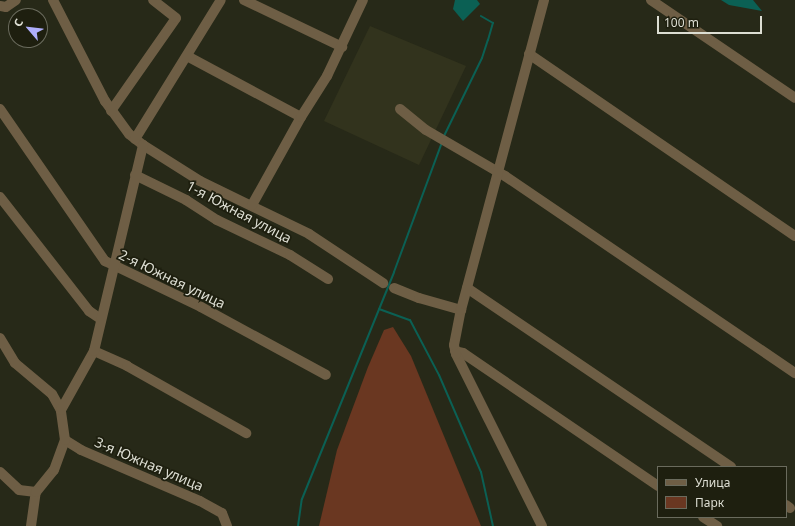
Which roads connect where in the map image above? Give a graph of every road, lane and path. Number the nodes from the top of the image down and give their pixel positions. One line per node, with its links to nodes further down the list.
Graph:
1 (16, 0): 9 (street)
2 (52, 0): 16 (street)
3 (152, 0): 16 (street)
4 (221, 0): 12 (street)
5 (244, 0): 10 (street)
6 (363, 0): 10 (street)
7 (544, 0): 11 (street)
8 (651, 0): 13 (street)
9 (0, 6)
10 (342, 47): 17 (street)
11 (530, 54): 19 (street); 23 (street)
12 (187, 56): 17 (street); 18 (street)
13 (795, 98)
14 (0, 109): 24 (street, 2-я Южная улица)
15 (400, 109): 19 (street)
16 (111, 111): 18 (street)
17 (301, 117): 22 (street)
18 (139, 142): 20 (street); 22 (street)
19 (498, 172): 28 (street); 34 (street)
20 (135, 175): 24 (street); 25 (street, 1-я Южная улица)
21 (0, 197): 30 (street)
22 (252, 204): 26 (street)
23 (795, 236)
24 (113, 265): 30 (street); 35 (street, 2-я Южная улица)
25 (328, 279)
26 (384, 283)
27 (394, 288): 29 (street)
28 (467, 288): 29 (street); 39 (street)
29 (461, 310): 33 (street)
30 (101, 319): 32 (street)
31 (0, 338): 36 (street)
32 (94, 351): 36 (street); 37 (street)
33 (455, 351): 41 (street); 46 (street)
34 (795, 373)
35 (326, 375)
36 (61, 410): 38 (street)
37 (246, 433)
38 (65, 440): 42 (street); 45 (street, 3-я Южная улица)
39 (730, 466)
40 (0, 472): 42 (street)
41 (657, 485)
42 (36, 492): 44 (street)
43 (705, 518): 47 (street)
44 (31, 526)
45 (227, 526)
46 (542, 526)
47 (717, 526)

